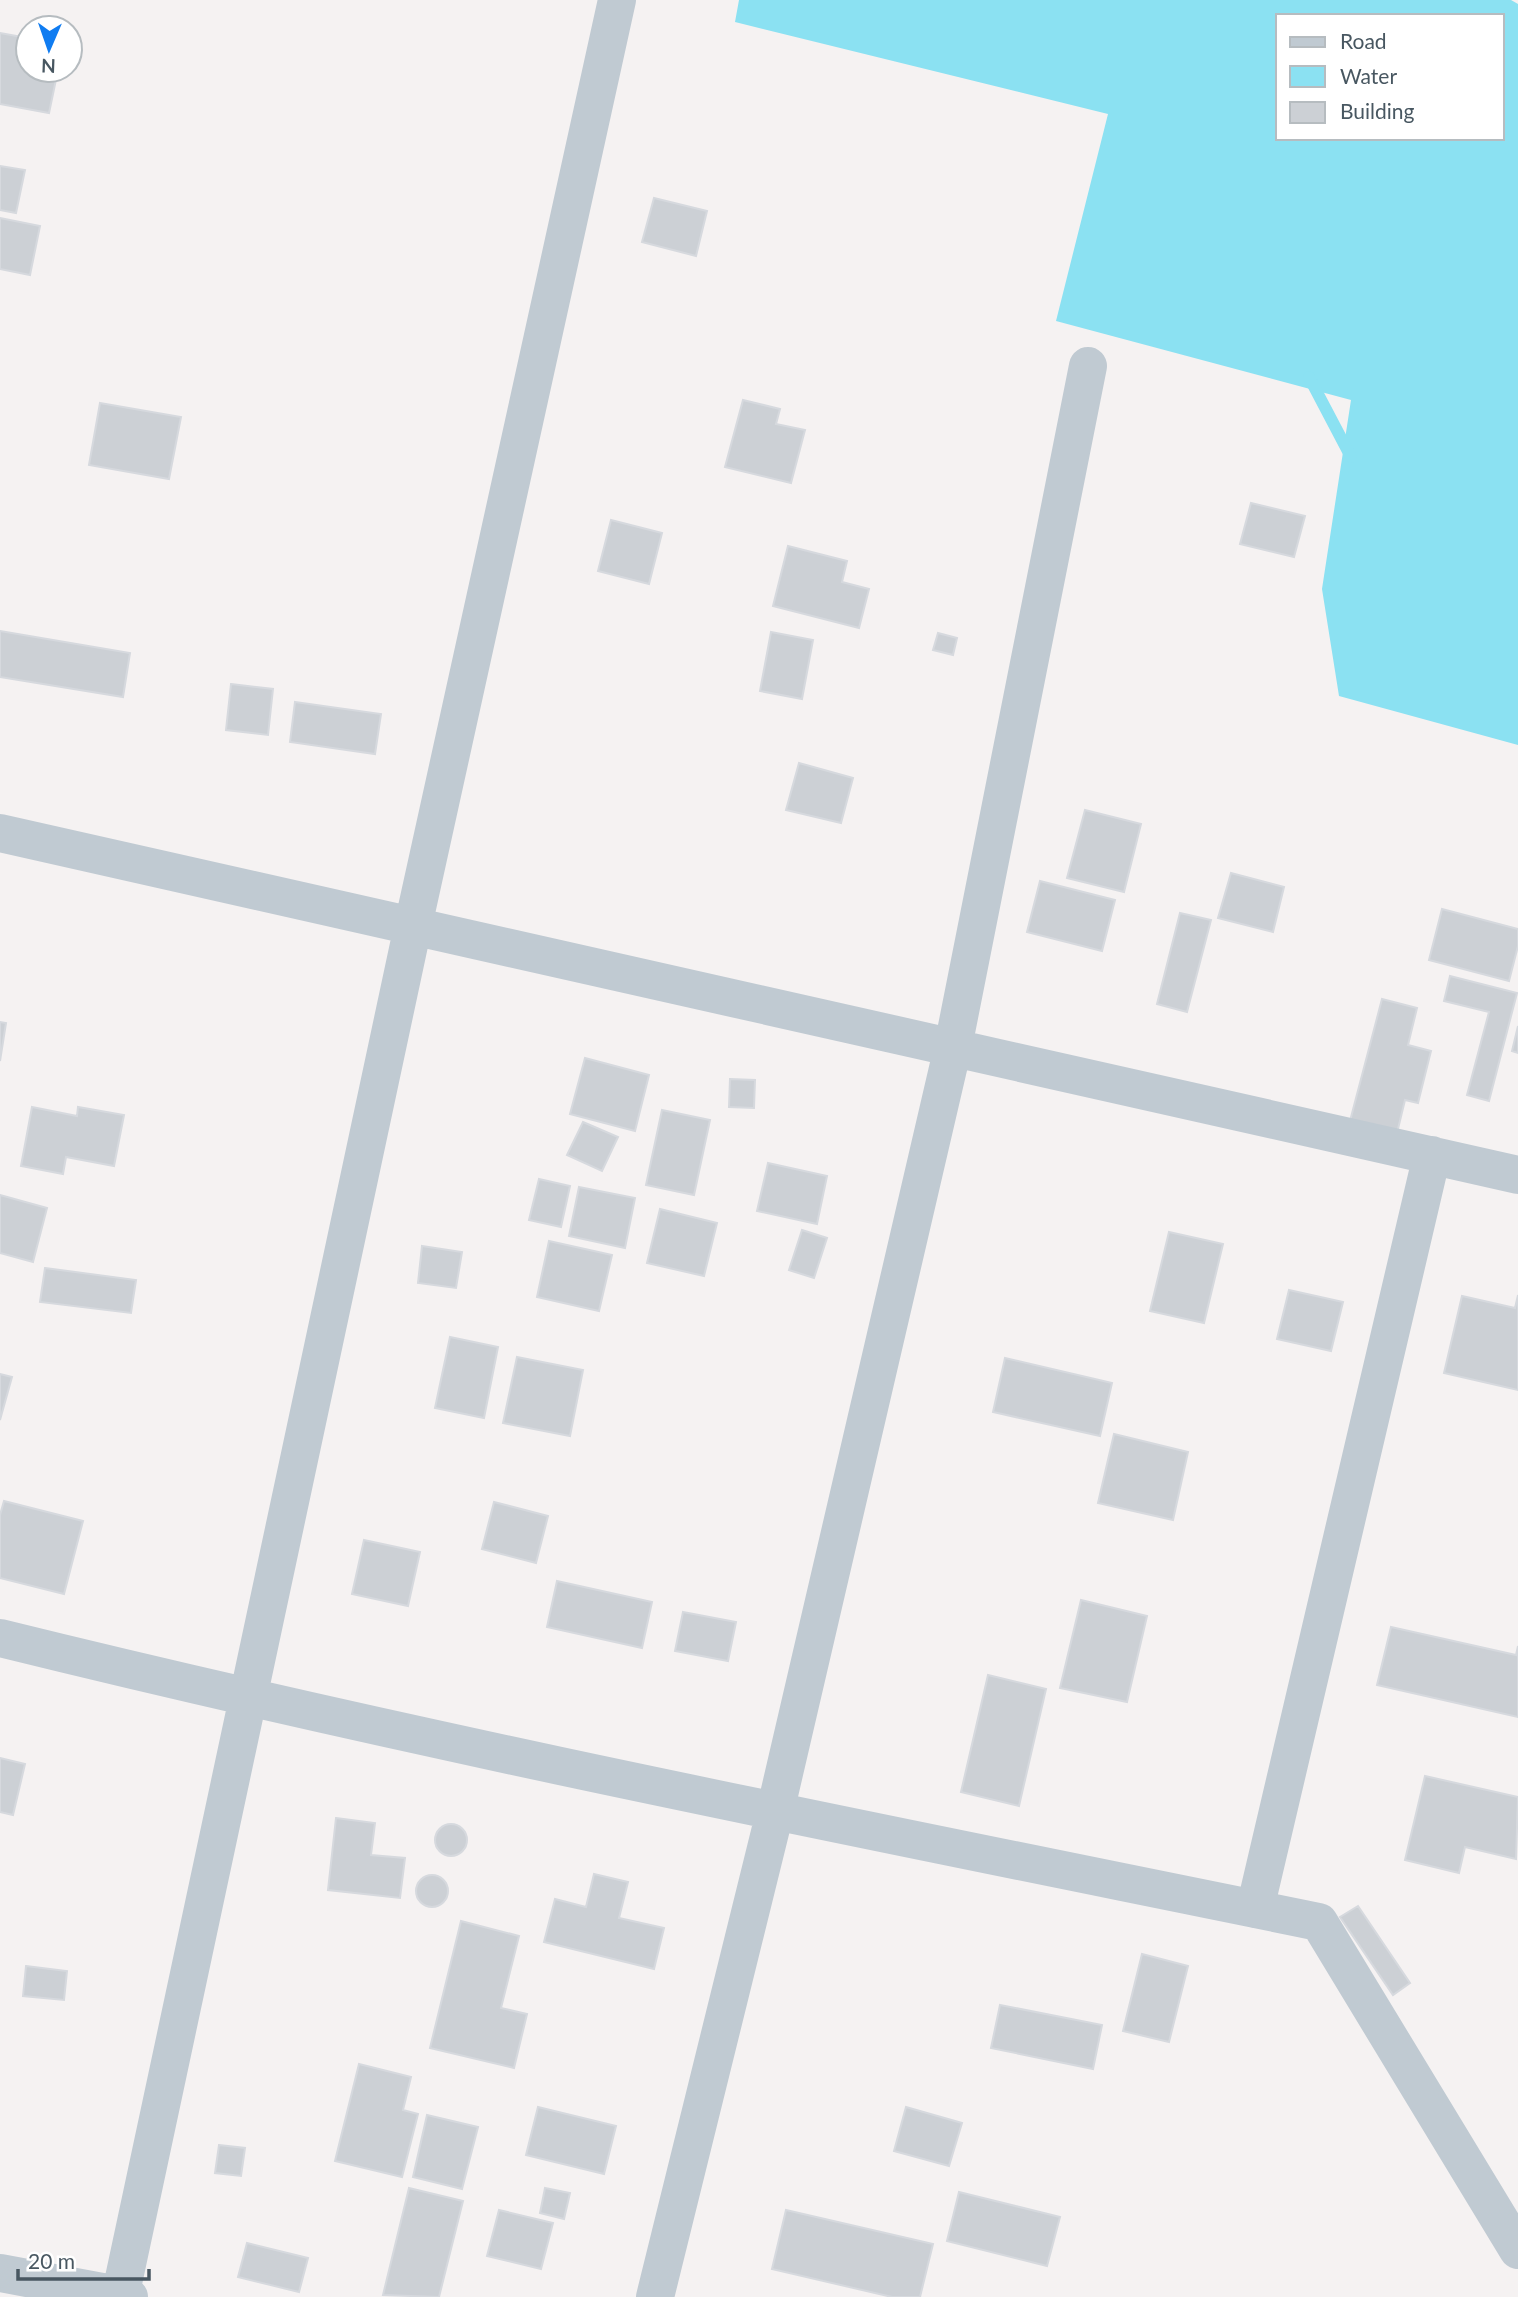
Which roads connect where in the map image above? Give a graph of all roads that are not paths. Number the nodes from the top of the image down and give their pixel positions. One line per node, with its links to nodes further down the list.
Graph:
1 (617, 0): 4 (street)
2 (1088, 366): 5 (street)
3 (0, 833): 4 (street)
4 (413, 926): 5 (street); 9 (street)
5 (953, 1047): 6 (street); 10 (street)
6 (1432, 1155): 7 (street); 11 (street)
7 (1518, 1175)
8 (0, 1638): 9 (street)
9 (248, 1699): 10 (street); 14 (street)
10 (775, 1812): 11 (street); 15 (street)
11 (1255, 1909): 12 (street)
12 (1518, 2250)
13 (0, 2273): 14 (street)
14 (123, 2296)
15 (655, 2297)

